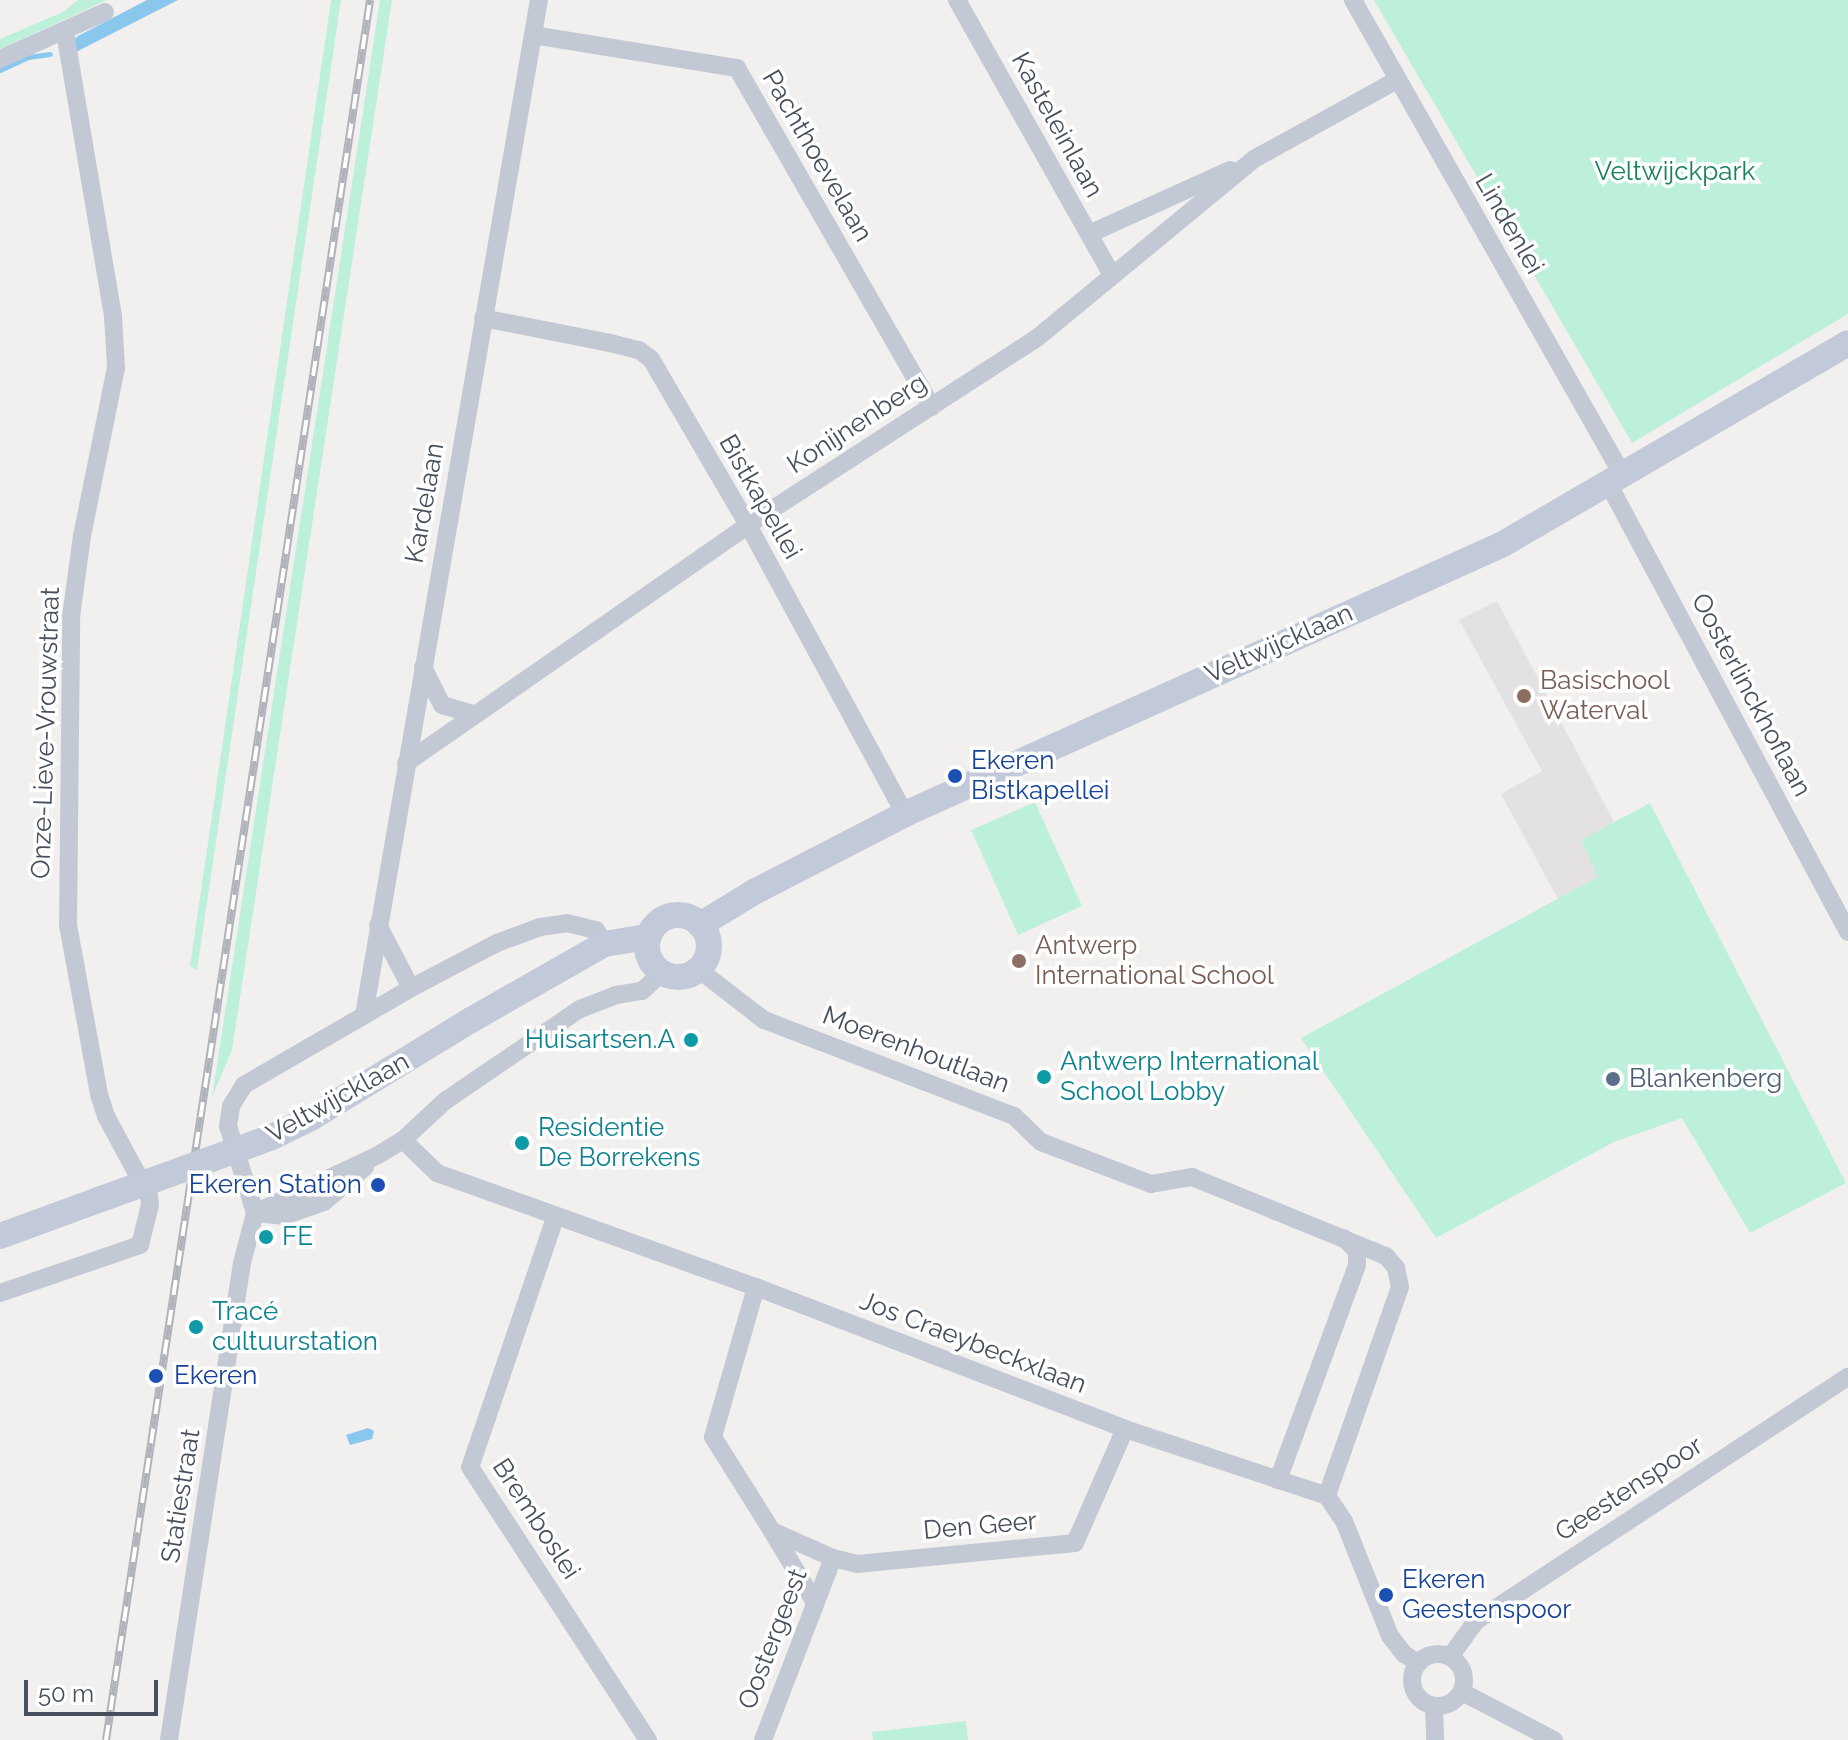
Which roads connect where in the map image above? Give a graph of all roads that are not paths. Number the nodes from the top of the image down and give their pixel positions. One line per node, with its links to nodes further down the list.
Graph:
1 (539, 0): 6 (street, Kardelaan)
2 (957, 0): 10 (street, Kasteleinlaan)
3 (1353, 0): 8 (street, Lindenlei)
4 (105, 12): 5 (street)
5 (65, 31): 7 (street); 36 (street, Onze-Lieve-Vrouwstraat)
6 (533, 35): 12 (street, Kardelaan); 14 (street, Pachthoevelaan)
7 (0, 59)
8 (1397, 80): 9 (street, Konijnenberg); 15 (street, Lindenlei)
9 (1254, 159): 10 (street, Konijnenberg); 11 (street, Konijnenberg)
10 (1089, 234): 11 (street, Kasteleinlaan)
11 (1112, 275): 14 (street, Konijnenberg)
12 (483, 318): 16 (street, Bistkapellei); 17 (street, Kardelaan)
13 (1848, 343): 15 (street, Veltwijcklaan)
14 (932, 407): 16 (street, Konijnenberg)
15 (1615, 478): 20 (street, Veltwijcklaan); 23 (street, Oosterlinckhoflaan)
16 (748, 525): 18 (street, Konijnenberg); 20 (street, Bistkapellei)
17 (423, 667): 18 (street); 19 (street, Kardelaan)
18 (476, 715): 19 (street, Konijnenberg)
19 (406, 763): 21 (street, Kardelaan)
20 (905, 814): 22 (street, Veltwijcklaan)
21 (378, 925): 28 (street); 29 (street, Kardelaan)
22 (700, 925): 25 (street, Veltwijcklaan); 27 (street)
23 (1848, 932)
24 (604, 944): 25 (street, Veltwijcklaan); 26 (street, Veltwijcklaan); 28 (street)
25 (653, 956): 26 (street, Veltwijcklaan); 27 (street, Veltwijcklaan); 30 (street, Veltwijcklaan)
26 (571, 963): 33 (street, Veltwijcklaan, bridge)
27 (698, 969): 34 (street, Moerenhoutlaan)
28 (411, 988): 29 (street)
29 (364, 1015): 31 (street)
30 (403, 1140): 31 (street, Veltwijcklaan); 32 (street, Jos Craeybeckxlaan)
31 (255, 1213): 48 (street, Statiestraat)
32 (555, 1218): 35 (street, Jos Craeybeckxlaan); 49 (street, Bremboslei)
33 (0, 1236)
34 (1343, 1237): 39 (street); 40 (street, Moerenhoutlaan)
35 (756, 1287): 38 (street, Jos Craeybeckxlaan); 41 (street)
36 (0, 1293)
37 (1848, 1377): 44 (street, Geestenspoor)
38 (1125, 1429): 39 (street, Jos Craeybeckxlaan); 42 (street, Den Geer)
39 (1278, 1480): 40 (street, Jos Craeybeckxlaan)
40 (1327, 1496): 45 (street)
41 (772, 1531): 42 (street, Den Geer); 43 (street)
42 (833, 1558): 43 (street, Oostergeest)
43 (814, 1601): 50 (street, Oostergeest)
44 (1450, 1657): 45 (street); 46 (street)
45 (1418, 1663): 47 (street)
46 (1462, 1692): 47 (street); 52 (street)
47 (1434, 1707): 51 (street)
48 (169, 1740)
49 (648, 1740)
50 (763, 1740)
51 (1435, 1740)
52 (1554, 1740)

